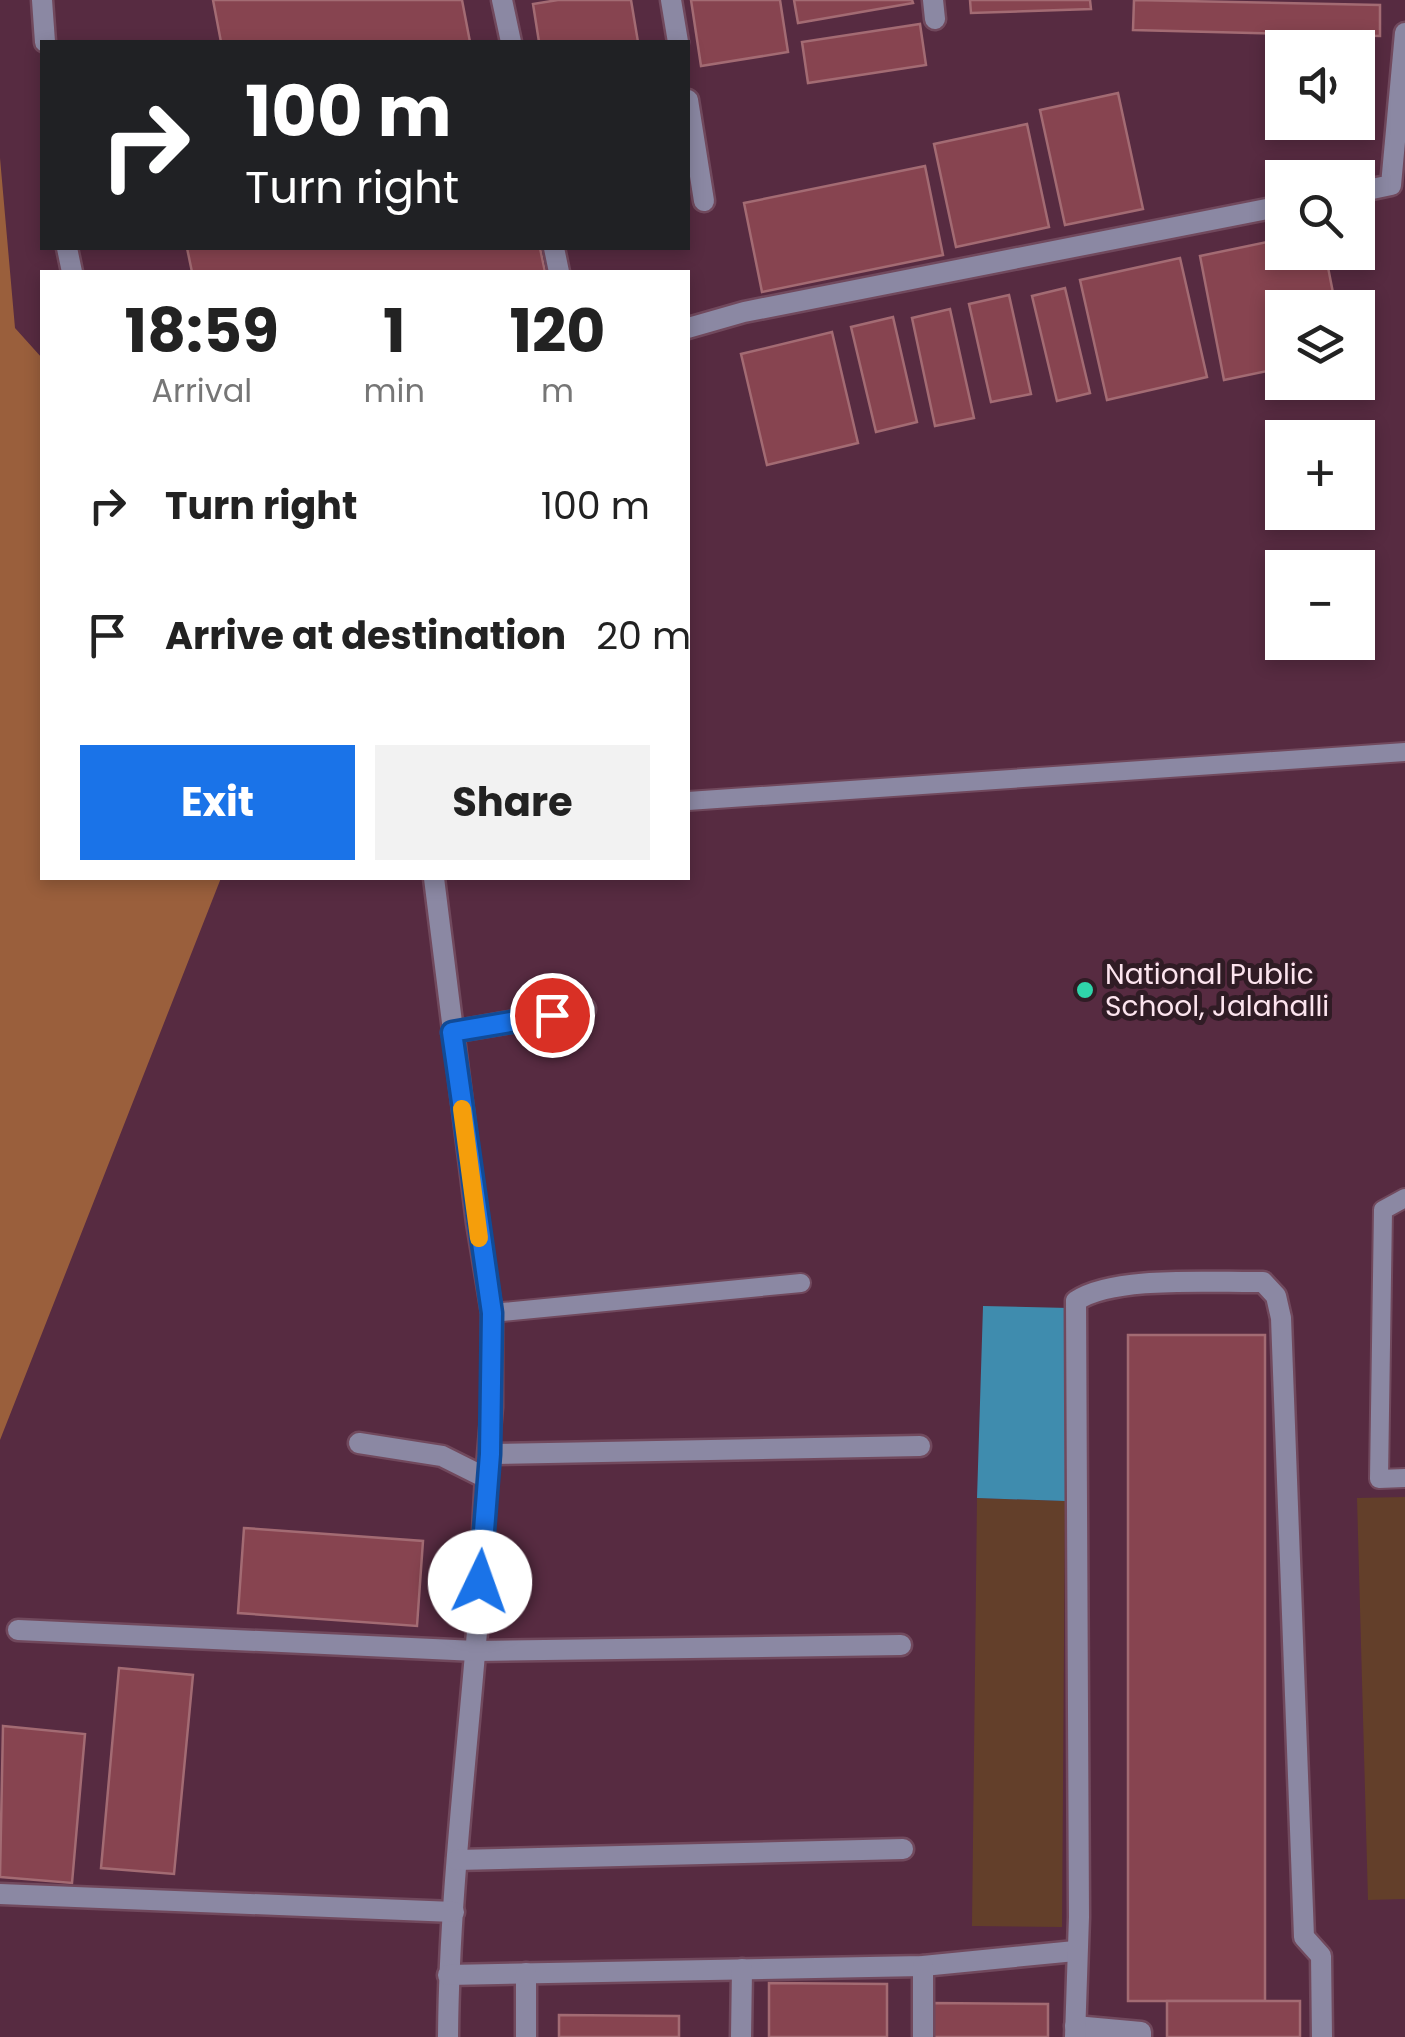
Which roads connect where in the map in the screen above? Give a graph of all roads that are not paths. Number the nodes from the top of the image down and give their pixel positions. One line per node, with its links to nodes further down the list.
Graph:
1 (42, 0): 5 (street)
2 (502, 0): 6 (street)
3 (670, 0): 7 (street)
4 (1405, 33): 9 (street)
5 (45, 40)
6 (511, 40)
7 (678, 40)
8 (690, 112): 10 (street)
9 (1375, 188)
10 (704, 200)
11 (1265, 209): 12 (street)
12 (690, 327)
13 (1405, 752): 14 (lane)
14 (690, 801)
15 (434, 880): 17 (street)
16 (584, 1010): 17 (street)
17 (452, 1032): 20 (street)
18 (1405, 1198): 25 (lane)
19 (801, 1283): 20 (lane)
20 (492, 1313): 23 (street)
21 (359, 1442): 24 (street)
22 (920, 1446): 23 (street)
23 (490, 1454): 24 (street)
24 (486, 1478): 28 (street)
25 (1405, 1478)
26 (18, 1630): 28 (street)
27 (902, 1645): 28 (street)
28 (476, 1651): 30 (street)
29 (903, 1849): 30 (street)
30 (457, 1860): 32 (street)
31 (0, 1894): 32 (street)
32 (454, 1912): 37 (street)
33 (1076, 1952): 34 (street); 38 (street); 44 (street)
34 (923, 1966): 35 (street); 42 (street)
35 (742, 1969): 36 (street); 41 (street)
36 (526, 1973): 37 (street); 40 (street)
37 (448, 1975): 39 (street)
38 (1075, 2031): 43 (street)
39 (448, 2037)
40 (526, 2037)
41 (741, 2037)
42 (923, 2037)
43 (1141, 2037)
44 (1322, 2037)

